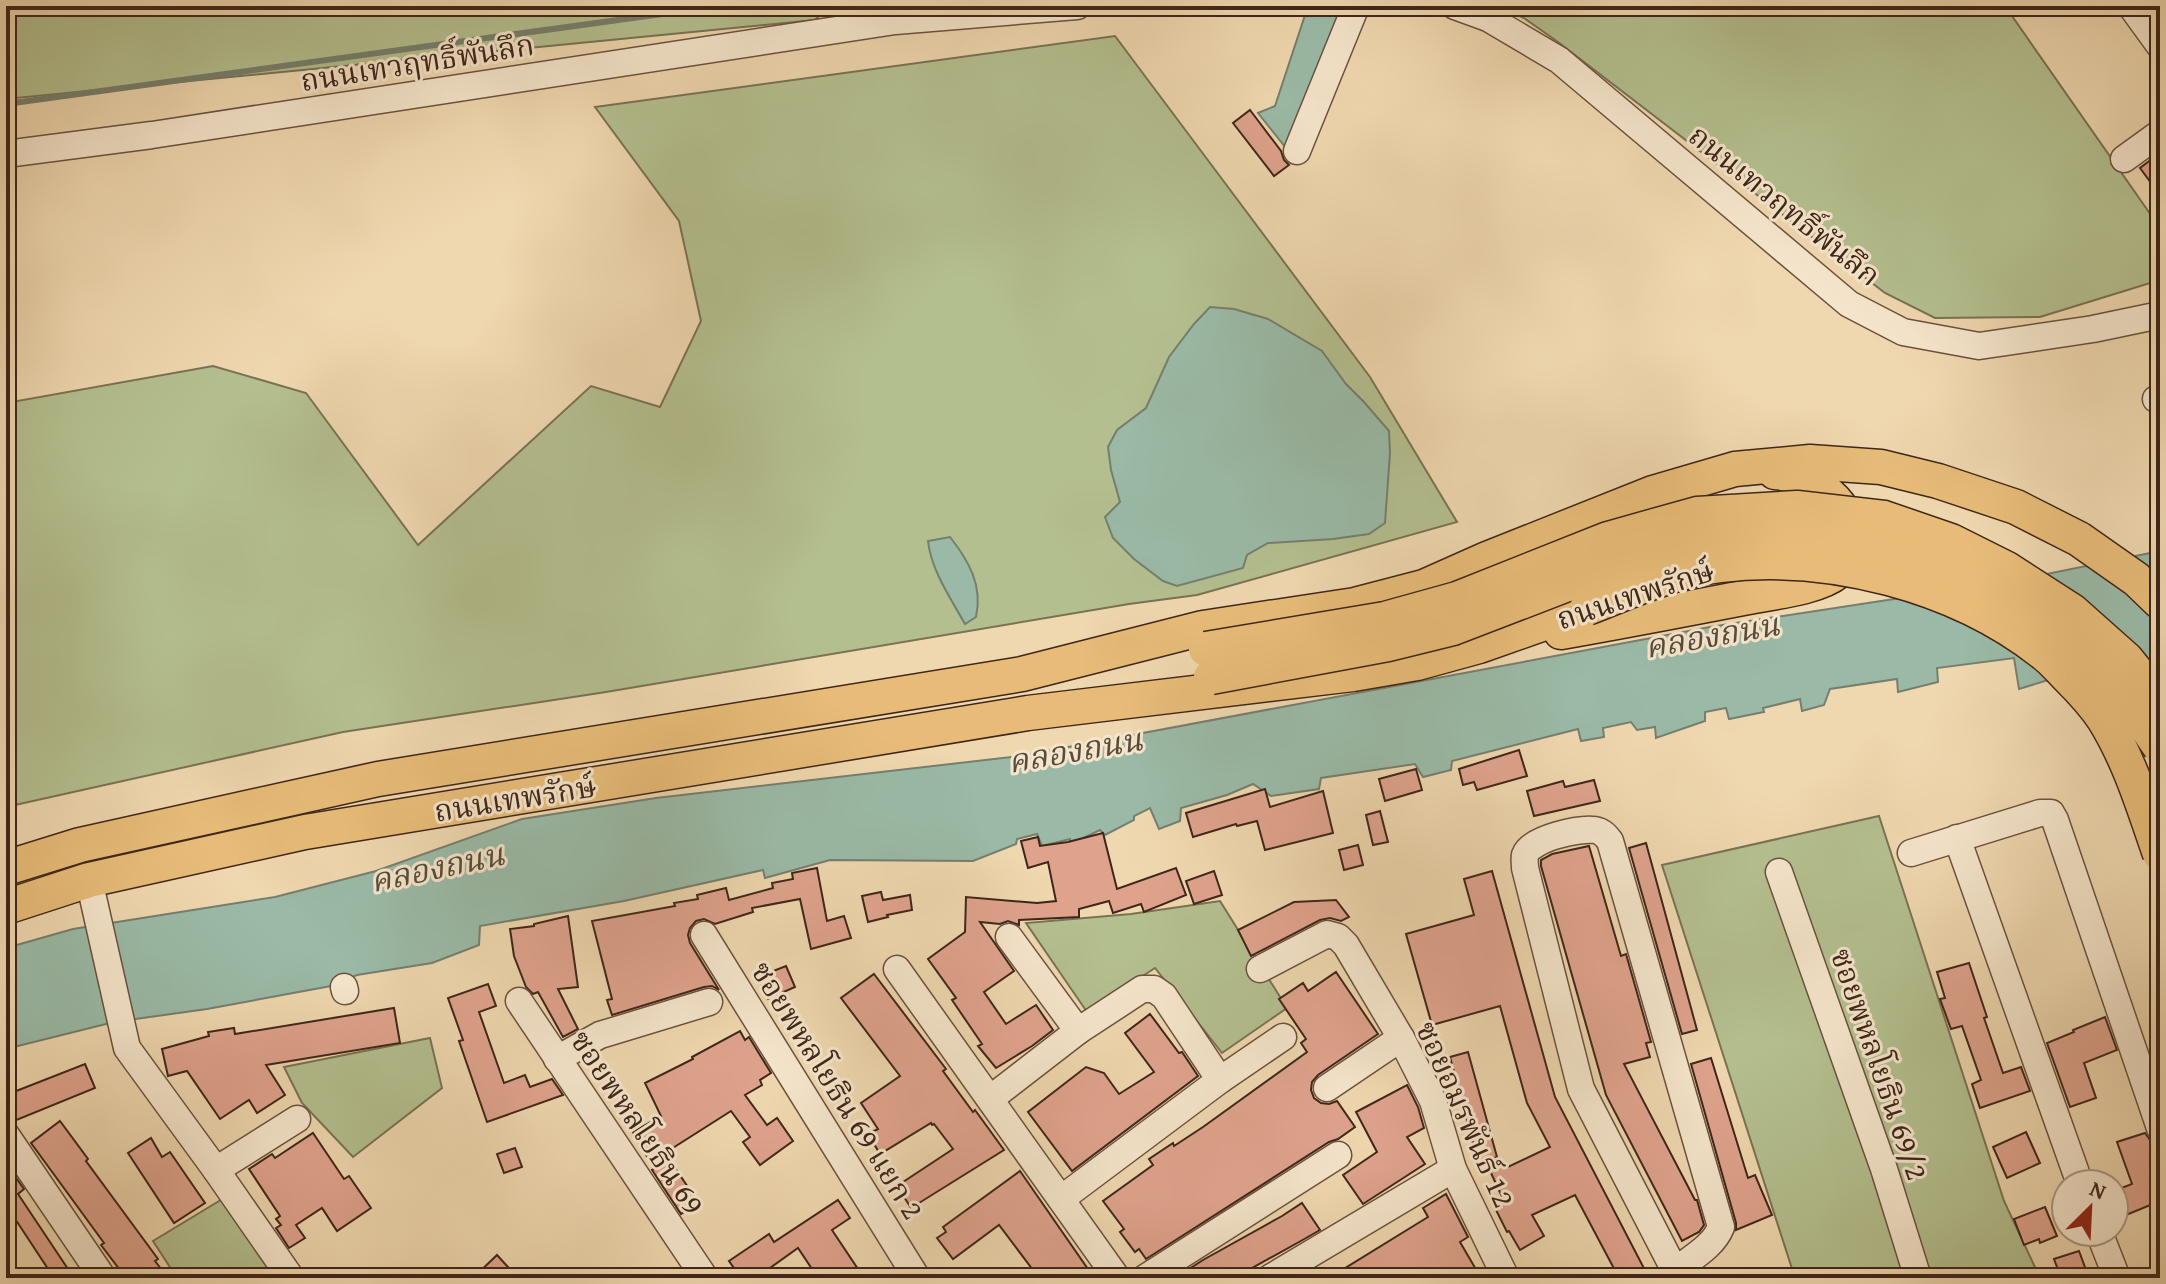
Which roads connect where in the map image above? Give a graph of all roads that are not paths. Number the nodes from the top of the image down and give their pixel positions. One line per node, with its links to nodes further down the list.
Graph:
1 (1077, 6): 5 (street, ถนนเทวฤทธิ์พันลึก)
2 (1356, 6): 8 (street)
3 (1455, 6): 11 (street, ถนนเทวฤทธิ์พันลึก)
4 (2131, 6): 6 (street)
5 (891, 14): 9 (street, ถนนเทวฤทธิ์พันลึก)
6 (2160, 46)
7 (2160, 133): 10 (street)
8 (1297, 151)
9 (6, 154)
10 (2124, 159)
11 (2160, 315)
12 (1735, 469): 13 (main road, ถนนเทพรักษ์); 14 (main road); 16 (main road, ถนนเทพรักษ์)
13 (2160, 602)
14 (1479, 646): 18 (main road, ถนนเทพรักษ์); 22 (main road, ถนนเทพรักษ์, bridge)
15 (1208, 663): 16 (main road, ถนนเทพรักษ์); 17 (main road, ถนนเทพรักษ์, bridge); 18 (main road, ถนนเทพรักษ์); 19 (main road, ถนนเทพรักษ์, bridge)
16 (1022, 674): 23 (main road, ถนนเทพรักษ์)
17 (2160, 701)
18 (1028, 713): 25 (main road, ถนนเทพรักษ์)
19 (2160, 747)
20 (1957, 838): 21 (street); 41 (street); 44 (street)
21 (1911, 853)
22 (2160, 854)
23 (6, 868)
24 (1779, 872): 58 (street, ซอยพหลโยธิน 69/2)
25 (89, 880): 26 (main road, ถนนเทพรักษ์); 46 (street)
26 (6, 907)
27 (704, 935): 53 (street, ซอยพหลโยธิน 69 แยก 2)
28 (1009, 937): 33 (street)
29 (897, 969): 39 (street)
30 (1260, 969): 35 (street, ซอยอมรพันธ์ 12)
31 (519, 1001): 36 (street, ซอยพหลโยธิน 69)
32 (709, 1002): 36 (street)
33 (1078, 1031): 37 (street); 39 (street)
34 (1283, 1037): 37 (street)
35 (1401, 1038): 38 (street); 45 (street, ซอยอมรพันธ์ 12)
36 (557, 1059): 52 (street, ซอยพหลโยธิน 69)
37 (1220, 1080): 47 (street)
38 (1327, 1088)
39 (990, 1099): 47 (street)
40 (297, 1119): 46 (street)
41 (2160, 1128)
42 (6, 1135): 50 (street)
43 (1338, 1155): 55 (street)
44 (2074, 1168)
45 (1453, 1169): 56 (street); 57 (street, ซอยอมรพันธ์ 12)
46 (216, 1170): 51 (street)
47 (1061, 1199): 54 (street)
48 (2105, 1248): 59 (street)
49 (1677, 1274): 49 (street)
50 (103, 1278)
51 (291, 1278)
52 (705, 1278)
53 (917, 1278)
54 (1117, 1278)
55 (1145, 1278)
56 (1270, 1278)
57 (1506, 1278)
58 (1918, 1278)
59 (2117, 1278)

